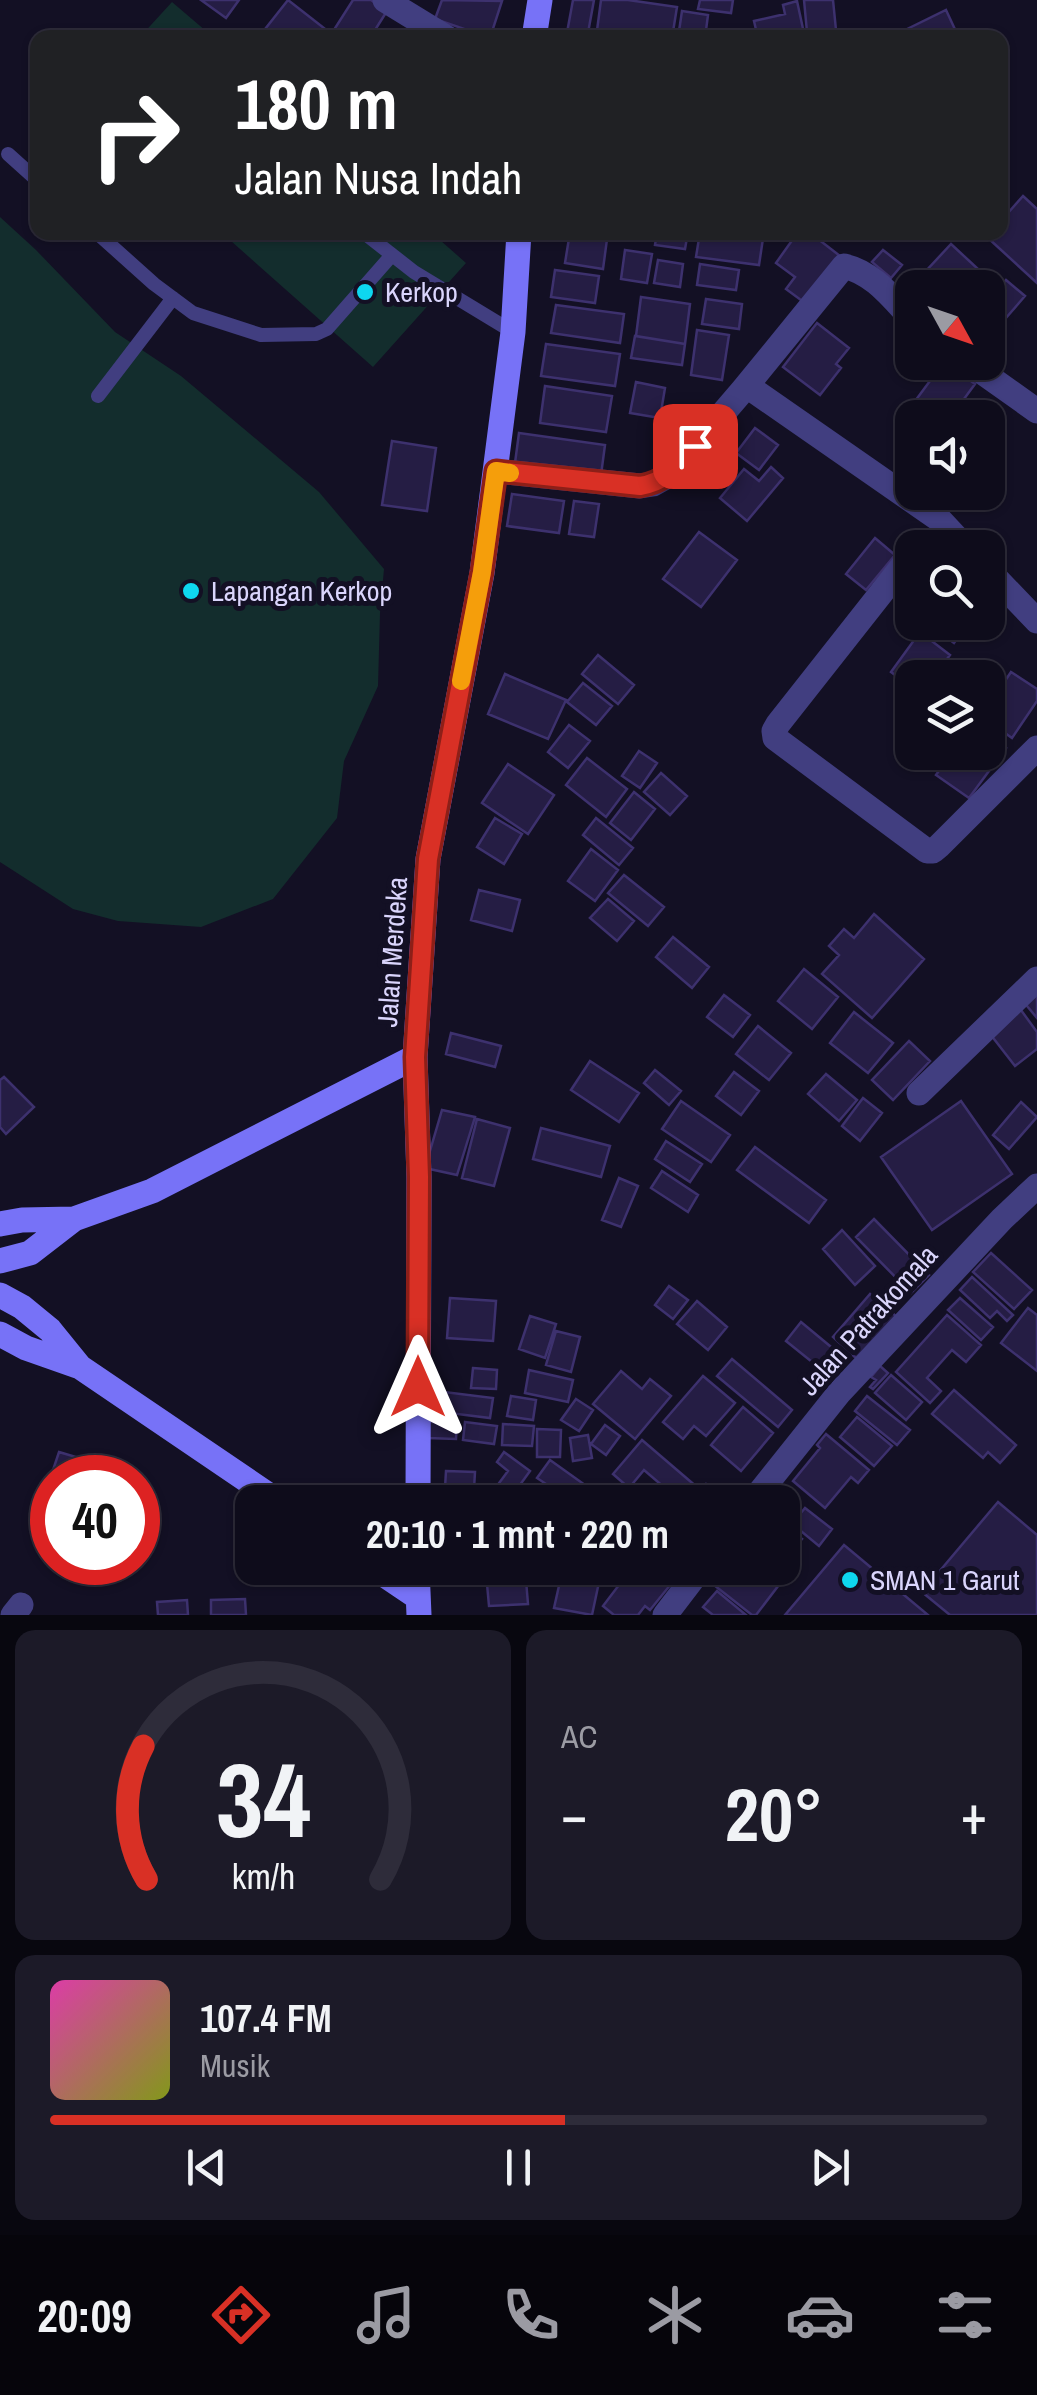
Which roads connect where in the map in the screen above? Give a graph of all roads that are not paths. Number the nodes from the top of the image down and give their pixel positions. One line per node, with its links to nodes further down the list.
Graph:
1 (385, 0): 3 (street)
2 (540, 0): 4 (street)
3 (434, 30)
4 (535, 30)
5 (8, 154): 6 (lane)
6 (30, 174)
7 (105, 240): 11 (lane)
8 (373, 240): 10 (lane)
9 (519, 240): 13 (street, Jalan Merdeka)
10 (392, 255): 11 (lane); 13 (lane)
11 (173, 298): 16 (lane)
12 (895, 300): 15 (street)
13 (513, 332): 18 (street, Jalan Merdeka)
14 (993, 380): 17 (street)
15 (743, 390): 18 (street); 19 (street)
16 (98, 396)
17 (1037, 411)
18 (496, 471): 27 (street, Jalan Merdeka)
19 (940, 520): 20 (street); 21 (street)
20 (932, 530)
21 (949, 530)
22 (895, 576): 25 (street)
23 (1005, 588): 24 (street)
24 (1037, 621)
25 (1037, 748)
26 (1037, 979): 28 (street)
27 (415, 1057): 30 (street); 37 (street, Jalan Merdeka)
28 (919, 1093)
29 (1037, 1186): 38 (street, Jalan Patrakomala)
30 (74, 1219): 31 (street); 32 (street)
31 (0, 1224)
32 (0, 1261)
33 (0, 1295): 35 (street)
34 (0, 1334): 35 (street)
35 (80, 1367): 36 (street)
36 (254, 1485)
37 (418, 1485)
38 (766, 1485)
39 (394, 1585): 41 (street)
40 (689, 1585): 42 (street)
41 (418, 1606)
42 (665, 1615)

